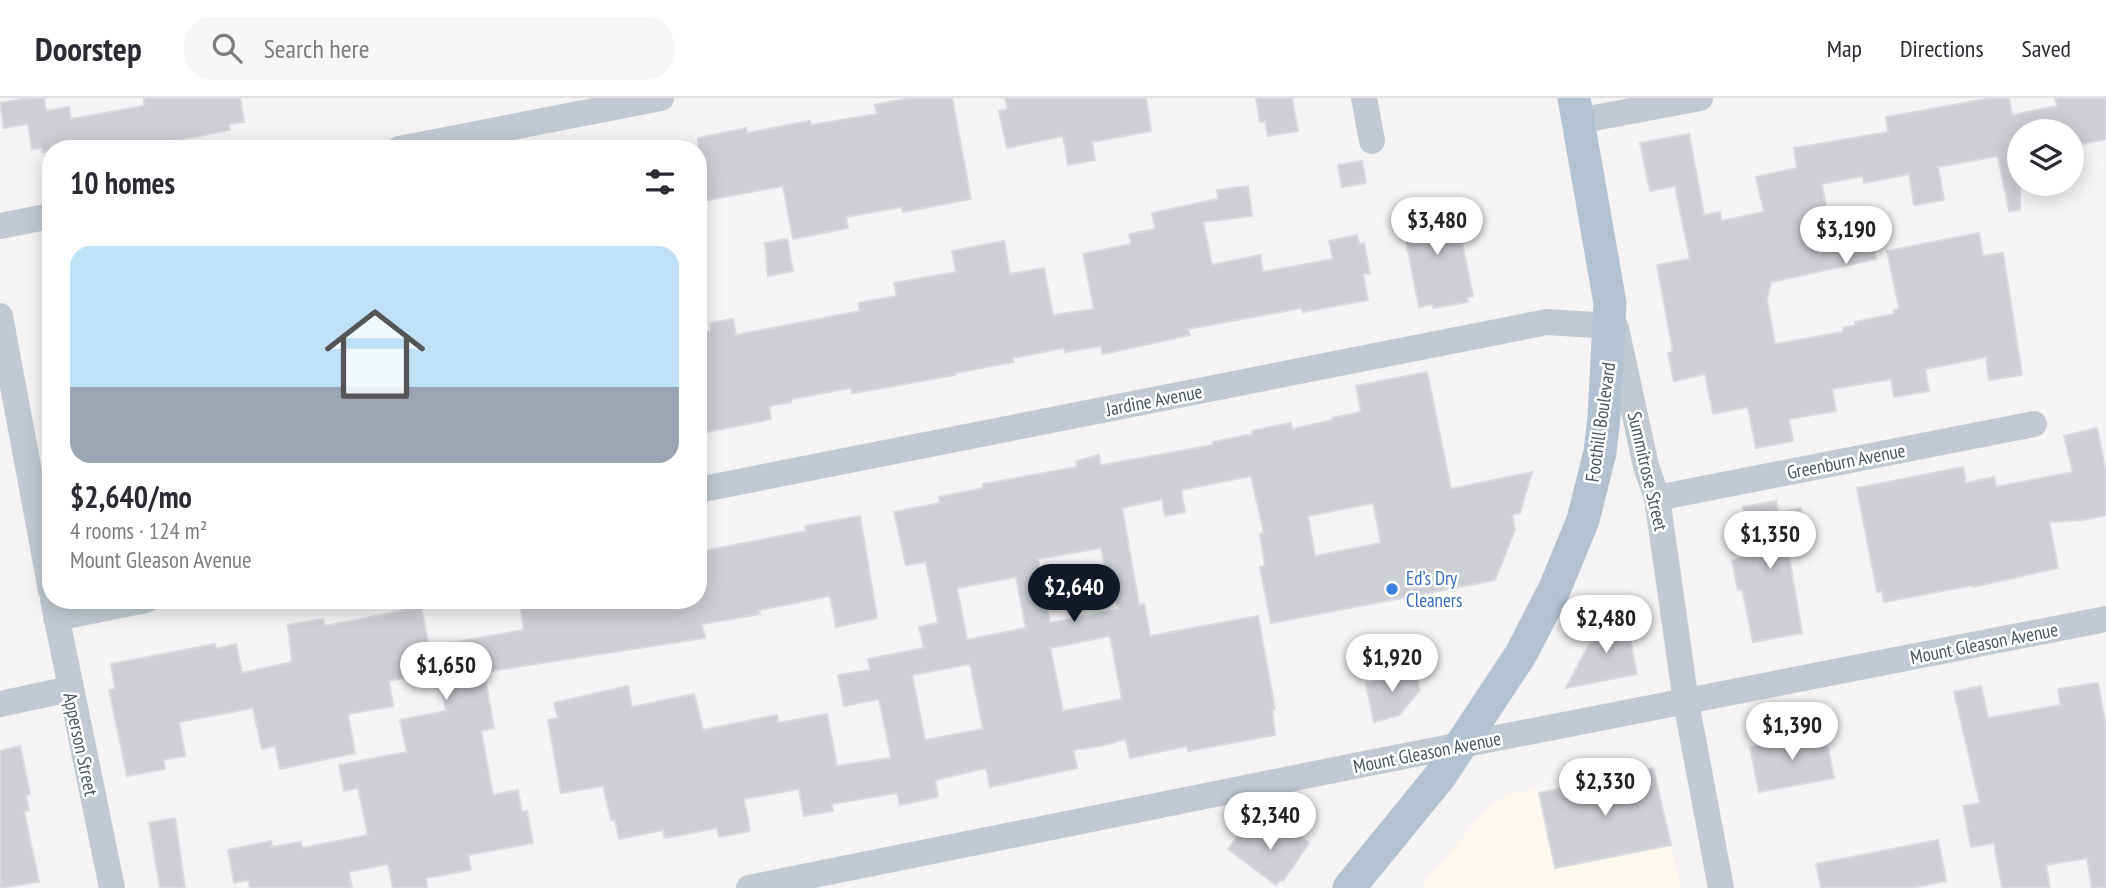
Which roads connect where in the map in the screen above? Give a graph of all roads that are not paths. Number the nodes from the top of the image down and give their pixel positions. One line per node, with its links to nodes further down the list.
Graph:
1 (661, 98): 5 (street)
2 (1364, 98): 6 (street)
3 (1700, 98): 4 (street)
4 (1576, 109): 9 (main road, Foothill Boulevard)
5 (445, 140)
6 (1372, 141)
7 (42, 218): 8 (street)
8 (0, 226)
9 (1610, 314): 13 (street, Jardine Avenue); 14 (street, Summitrose Street); 21 (main road, Foothill Boulevard)
10 (0, 316): 11 (street)
11 (6, 378): 15 (street)
12 (2034, 424): 14 (street, Greenburn Avenue)
13 (707, 489)
14 (1657, 498): 19 (street, Summitrose Street)
15 (42, 548)
16 (54, 609): 18 (street, Apperson Street)
17 (2106, 619): 19 (street, Mount Gleason Avenue)
18 (70, 690): 20 (street); 22 (street, Apperson Street)
19 (1686, 702): 21 (street, Mount Gleason Avenue); 25 (street, Summitrose Street)
20 (0, 704)
21 (1462, 745): 23 (street, Mount Gleason Avenue); 24 (main road, Foothill Boulevard)
22 (112, 888)
23 (753, 888)
24 (1349, 888)
25 (1721, 888)

